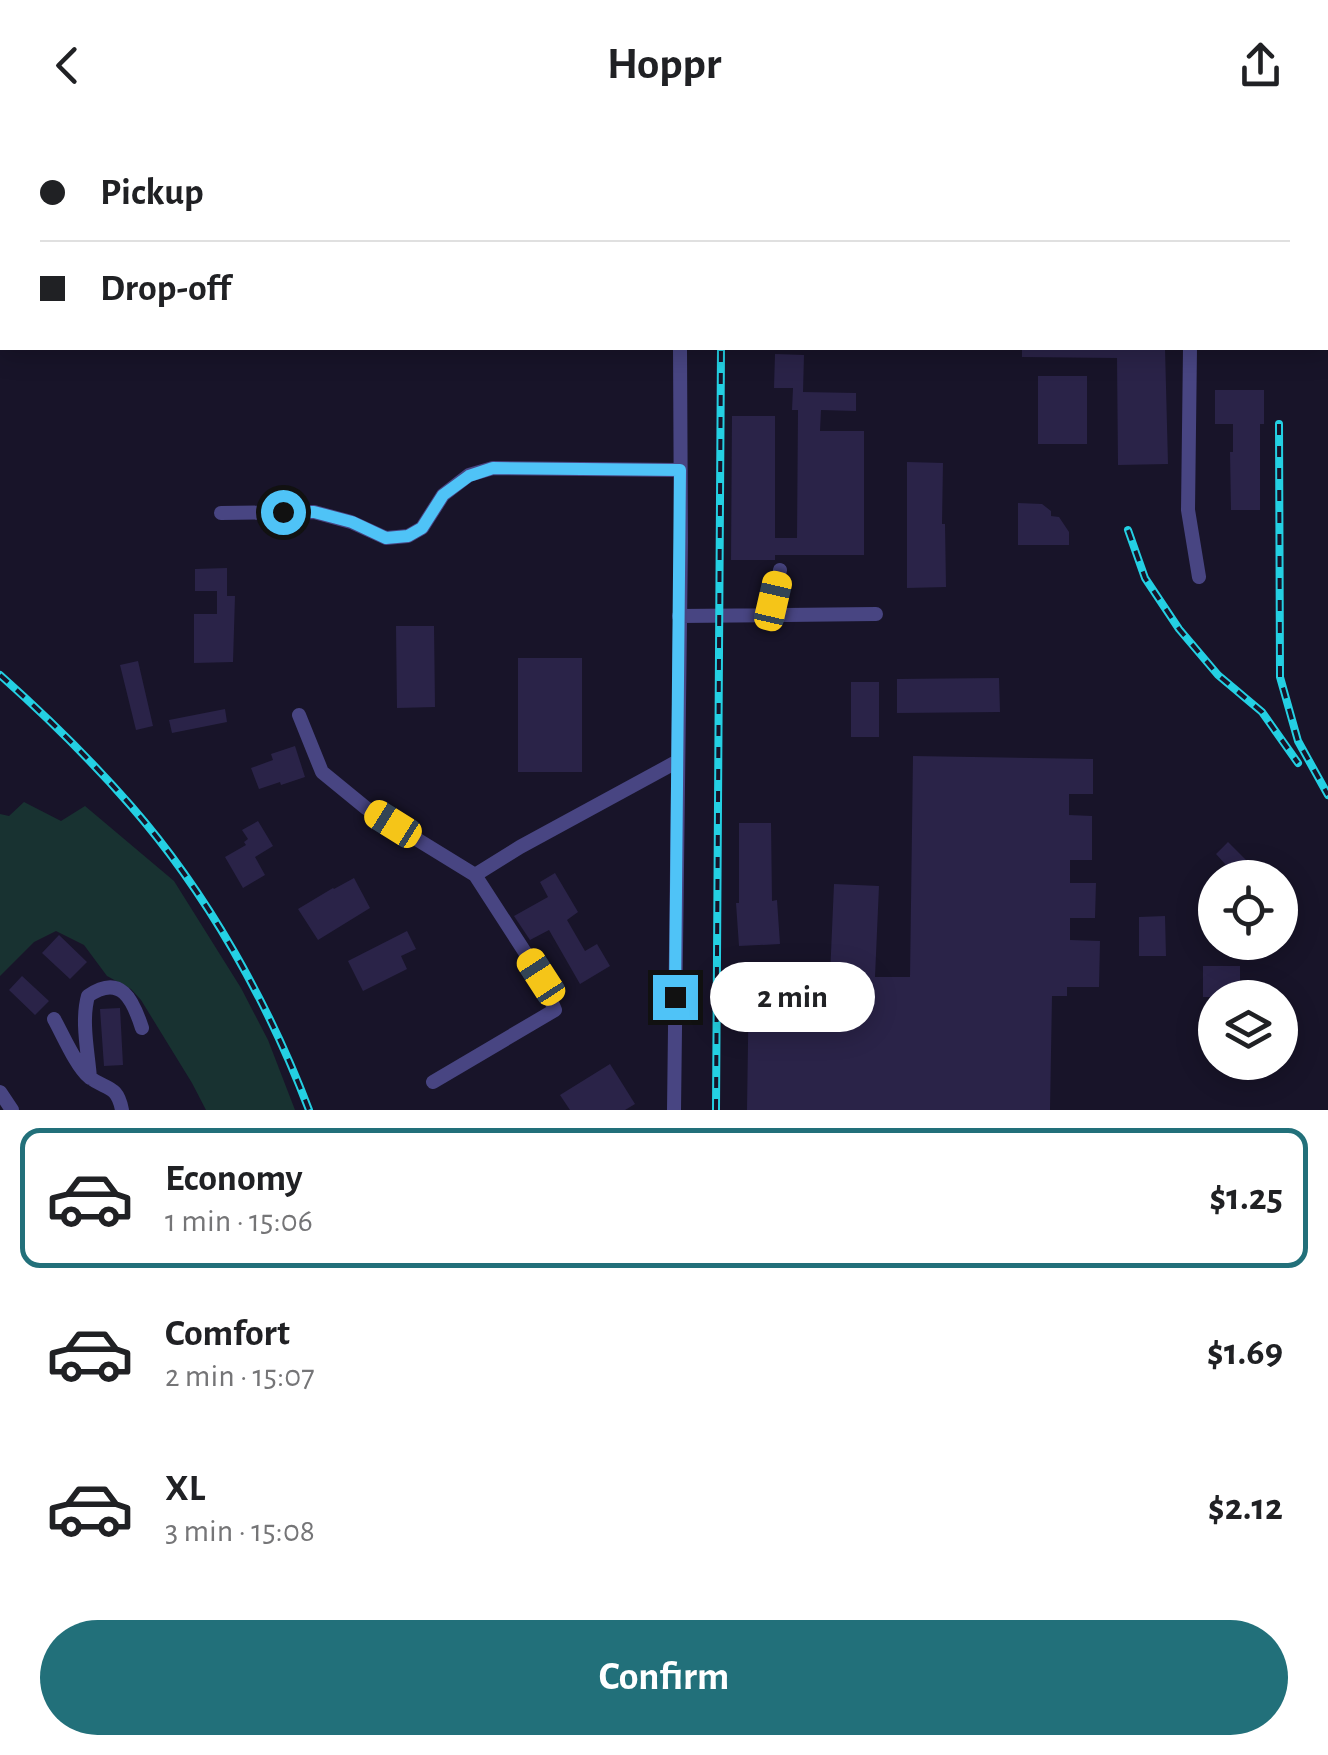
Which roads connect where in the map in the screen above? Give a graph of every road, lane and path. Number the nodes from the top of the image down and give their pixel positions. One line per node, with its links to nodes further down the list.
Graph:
1 (680, 350): 3 (street)
2 (1190, 350): 6 (street)
3 (680, 470): 4 (street); 9 (street)
4 (221, 512)
5 (780, 570): 8 (street)
6 (1200, 577)
7 (876, 614): 8 (street)
8 (770, 615): 9 (street)
9 (679, 616): 11 (street)
10 (298, 715): 12 (street)
11 (678, 761): 12 (street); 20 (street)
12 (475, 875): 16 (street)
13 (54, 1020): 15 (street)
14 (142, 1028): 15 (street)
15 (90, 1078): 19 (street)
16 (433, 1082)
17 (0, 1092): 18 (street)
18 (12, 1110)
19 (122, 1110)
20 (674, 1110)

